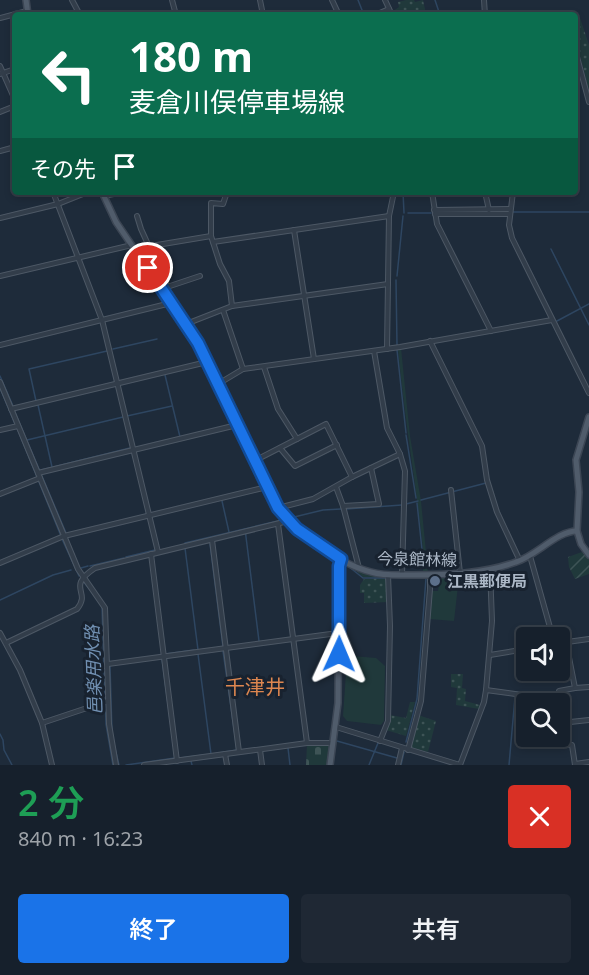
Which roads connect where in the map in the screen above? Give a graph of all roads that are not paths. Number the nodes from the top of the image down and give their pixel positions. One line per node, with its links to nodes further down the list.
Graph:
1 (385, 0): 2 (street)
2 (389, 9): 3 (street); 4 (street)
3 (382, 12)
4 (390, 12)
5 (578, 61): 9 (street)
6 (0, 66): 7 (street)
7 (1, 73): 8 (street)
8 (12, 94)
9 (589, 102)
10 (54, 195): 18 (street)
11 (80, 195): 18 (street)
12 (102, 195): 29 (main road, 今泉館林線)
13 (226, 195): 26 (street)
14 (393, 195): 23 (street)
15 (432, 195): 20 (street)
16 (486, 195): 19 (street)
17 (513, 195): 21 (street)
18 (58, 204): 24 (street); 30 (street)
19 (489, 210): 20 (street); 21 (street)
20 (434, 212): 21 (street); 42 (street)
21 (510, 212): 40 (street)
22 (137, 216): 28 (street)
23 (389, 216): 25 (street); 33 (street)
24 (0, 218)
25 (294, 230): 27 (street); 35 (street)
26 (211, 236): 27 (street); 28 (street)
27 (213, 242): 37 (street)
28 (149, 246): 29 (street); 34 (street)
29 (133, 248): 30 (street); 34 (main road, 今泉館林線)
30 (79, 258): 31 (street); 39 (street)
31 (0, 276)
32 (200, 276): 34 (street)
33 (388, 284): 35 (street); 45 (street)
34 (165, 288): 36 (main road, 今泉館林線)
35 (304, 296): 37 (street); 47 (street)
36 (171, 303): 39 (street); 41 (main road, 今泉館林線)
37 (232, 306): 38 (street)
38 (223, 310): 41 (street); 50 (street)
39 (102, 320): 44 (street); 52 (street)
40 (552, 320): 42 (street); 54 (street)
41 (186, 324): 48 (main road, 今泉館林線)
42 (491, 331): 43 (street)
43 (430, 341): 45 (street); 86 (street)
44 (0, 345)
45 (387, 349): 46 (street)
46 (374, 351): 47 (street); 64 (street)
47 (314, 359): 49 (street)
48 (208, 362): 52 (street); 53 (main road, 今泉館林線)
49 (264, 367): 50 (street); 60 (street)
50 (243, 369): 53 (street)
51 (0, 382): 55 (street)
52 (118, 383): 55 (street); 63 (street)
53 (218, 384): 57 (main road, 今泉館林線)
54 (589, 393)
55 (11, 409): 58 (street)
56 (589, 417): 78 (main road)
57 (237, 425): 63 (street); 65 (main road, 今泉館林線)
58 (18, 426): 59 (street); 67 (street)
59 (0, 430)
60 (297, 439): 61 (street); 62 (street)
61 (337, 445): 62 (street); 68 (street)
62 (280, 448): 65 (street)
63 (134, 450): 67 (street); 75 (street)
64 (400, 454): 66 (street); 92 (street)
65 (255, 461): 70 (main road, 今泉館林線)
66 (371, 468): 68 (street); 73 (street)
67 (39, 476): 72 (street); 79 (street)
68 (352, 477): 69 (street)
69 (336, 487): 73 (street); 74 (street)
70 (267, 488): 74 (main road, 今泉館林線); 75 (street)
71 (451, 490): 90 (street)
72 (0, 494)
73 (343, 506): 88 (street)
74 (278, 508): 76 (main road, 今泉館林線)
75 (149, 516): 79 (street); 81 (street)
76 (288, 520): 77 (street); 85 (main road, 今泉館林線)
77 (278, 524): 80 (street); 100 (street)
78 (577, 531): 83 (main road); 84 (main road, 今泉館林線)
79 (64, 536): 87 (street); 94 (street)
80 (212, 540): 81 (street); 104 (street)
81 (158, 552): 82 (street)
82 (151, 554): 94 (street); 107 (street)
83 (589, 555)
84 (530, 556): 86 (main road, 今泉館林線); 97 (street)
85 (341, 559): 88 (main road, 今泉館林線); 99 (main road)
86 (520, 561): 89 (main road, 今泉館林線)
87 (0, 563)
88 (358, 568): 91 (main road, 今泉館林線)
89 (489, 569): 90 (main road, 今泉館林線); 95 (street)
90 (460, 574): 93 (main road, 今泉館林線)
91 (388, 575): 92 (main road, 今泉館林線); 120 (street)
92 (402, 575): 93 (main road, 今泉館林線)
93 (430, 575): 126 (street)
94 (83, 577): 103 (street); 109 (street)
95 (490, 579): 96 (street); 106 (street)
96 (460, 585)
97 (550, 627)
98 (0, 633): 103 (street)
99 (339, 633): 100 (street); 119 (main road)
100 (293, 639): 104 (street); 121 (street)
101 (589, 639): 102 (street)
102 (570, 641)
103 (3, 643): 118 (street)
104 (225, 648): 107 (street); 127 (street)
105 (516, 651): 106 (street)
106 (490, 655): 112 (street)
107 (164, 657): 109 (street); 129 (street)
108 (570, 662): 111 (street)
109 (108, 664): 115 (street)
110 (589, 687): 111 (street)
111 (575, 688): 113 (street)
112 (486, 690): 114 (street); 140 (street)
113 (559, 693)
114 (516, 694)
115 (107, 701): 118 (street); 134 (street)
116 (589, 720): 117 (street)
117 (570, 722)
118 (42, 723): 133 (street)
119 (336, 727): 120 (street); 122 (main road)
120 (380, 741): 124 (street)
121 (307, 743): 122 (street); 125 (street)
122 (333, 743): 138 (main road)
123 (570, 745): 132 (street)
124 (402, 748): 126 (street); 139 (street)
125 (260, 750): 127 (street); 137 (street)
126 (408, 750): 140 (street)
127 (239, 752): 128 (street)
128 (225, 754): 129 (street); 136 (street)
129 (177, 761): 131 (street)
130 (589, 762): 132 (street)
131 (158, 764): 135 (street)
132 (575, 764)
133 (52, 765)
134 (116, 765)
135 (144, 765)
136 (227, 765)
137 (262, 765)
138 (330, 765)
139 (398, 765)
140 (460, 765)

